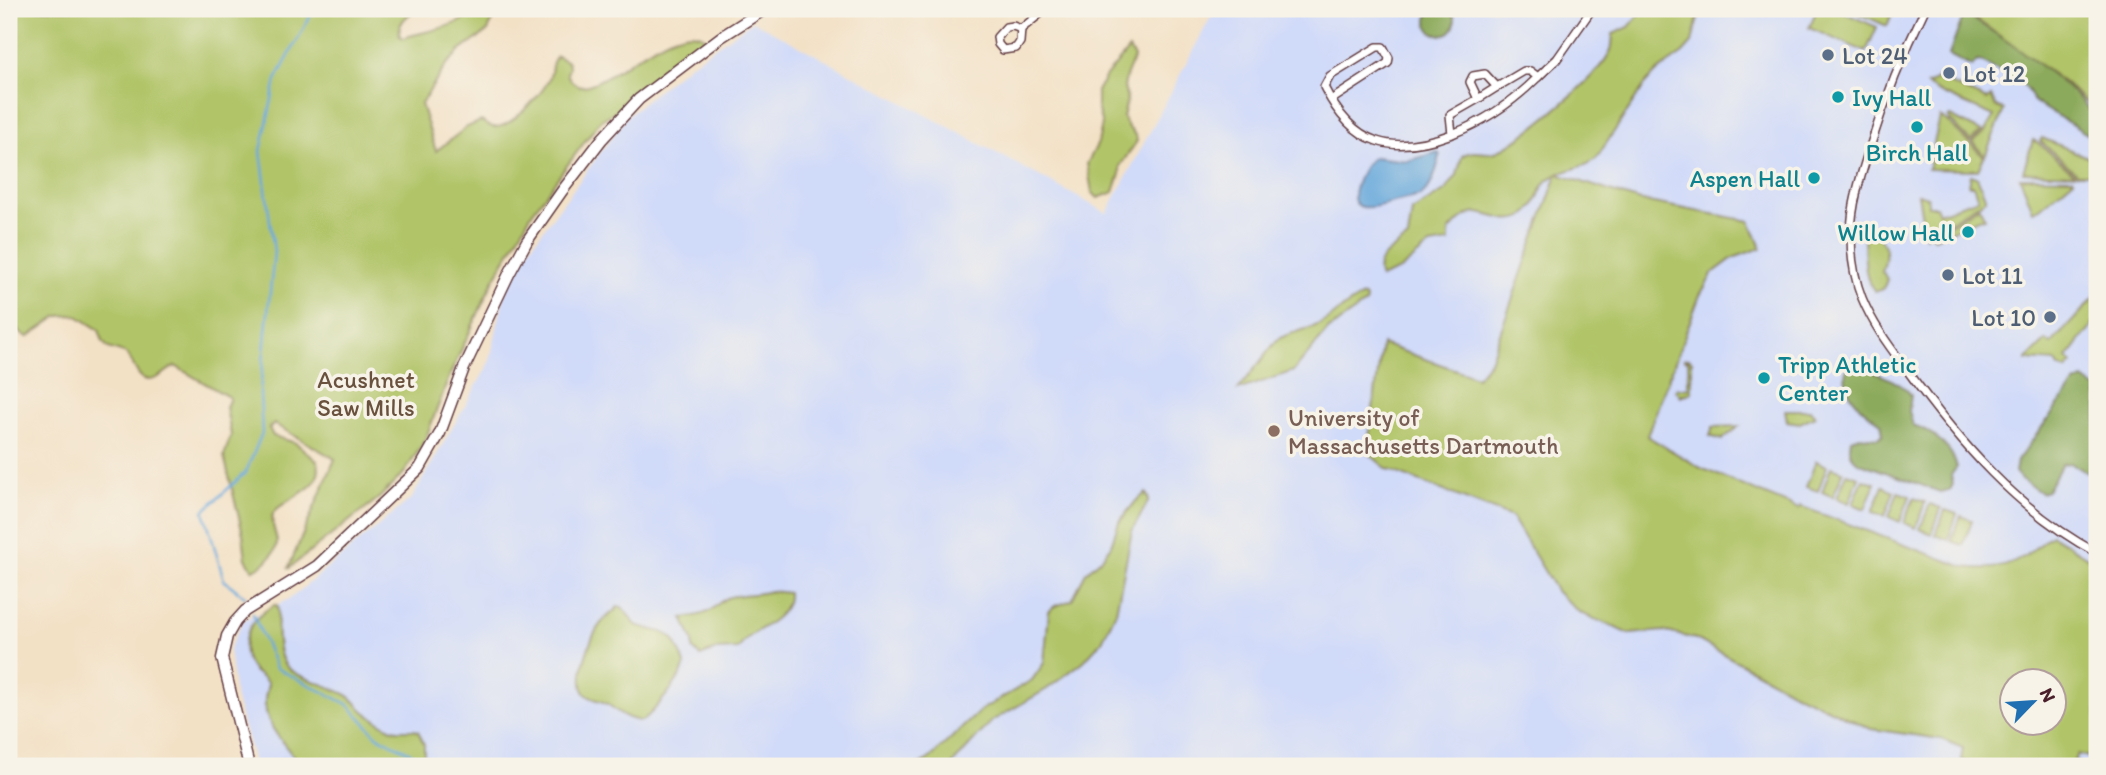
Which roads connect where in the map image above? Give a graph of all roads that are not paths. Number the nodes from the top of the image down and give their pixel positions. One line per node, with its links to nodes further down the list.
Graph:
1 (765, 9): 12 (street)
2 (1046, 9): 5 (street)
3 (1592, 9): 6 (street)
4 (1925, 9): 11 (street)
5 (1021, 29)
6 (1538, 77): 7 (street); 10 (street)
7 (1497, 88): 9 (street); 9 (street)
8 (1331, 100): 8 (street); 10 (street)
9 (1478, 100): 10 (street)
10 (1452, 134)
11 (2097, 553)
12 (249, 766)

